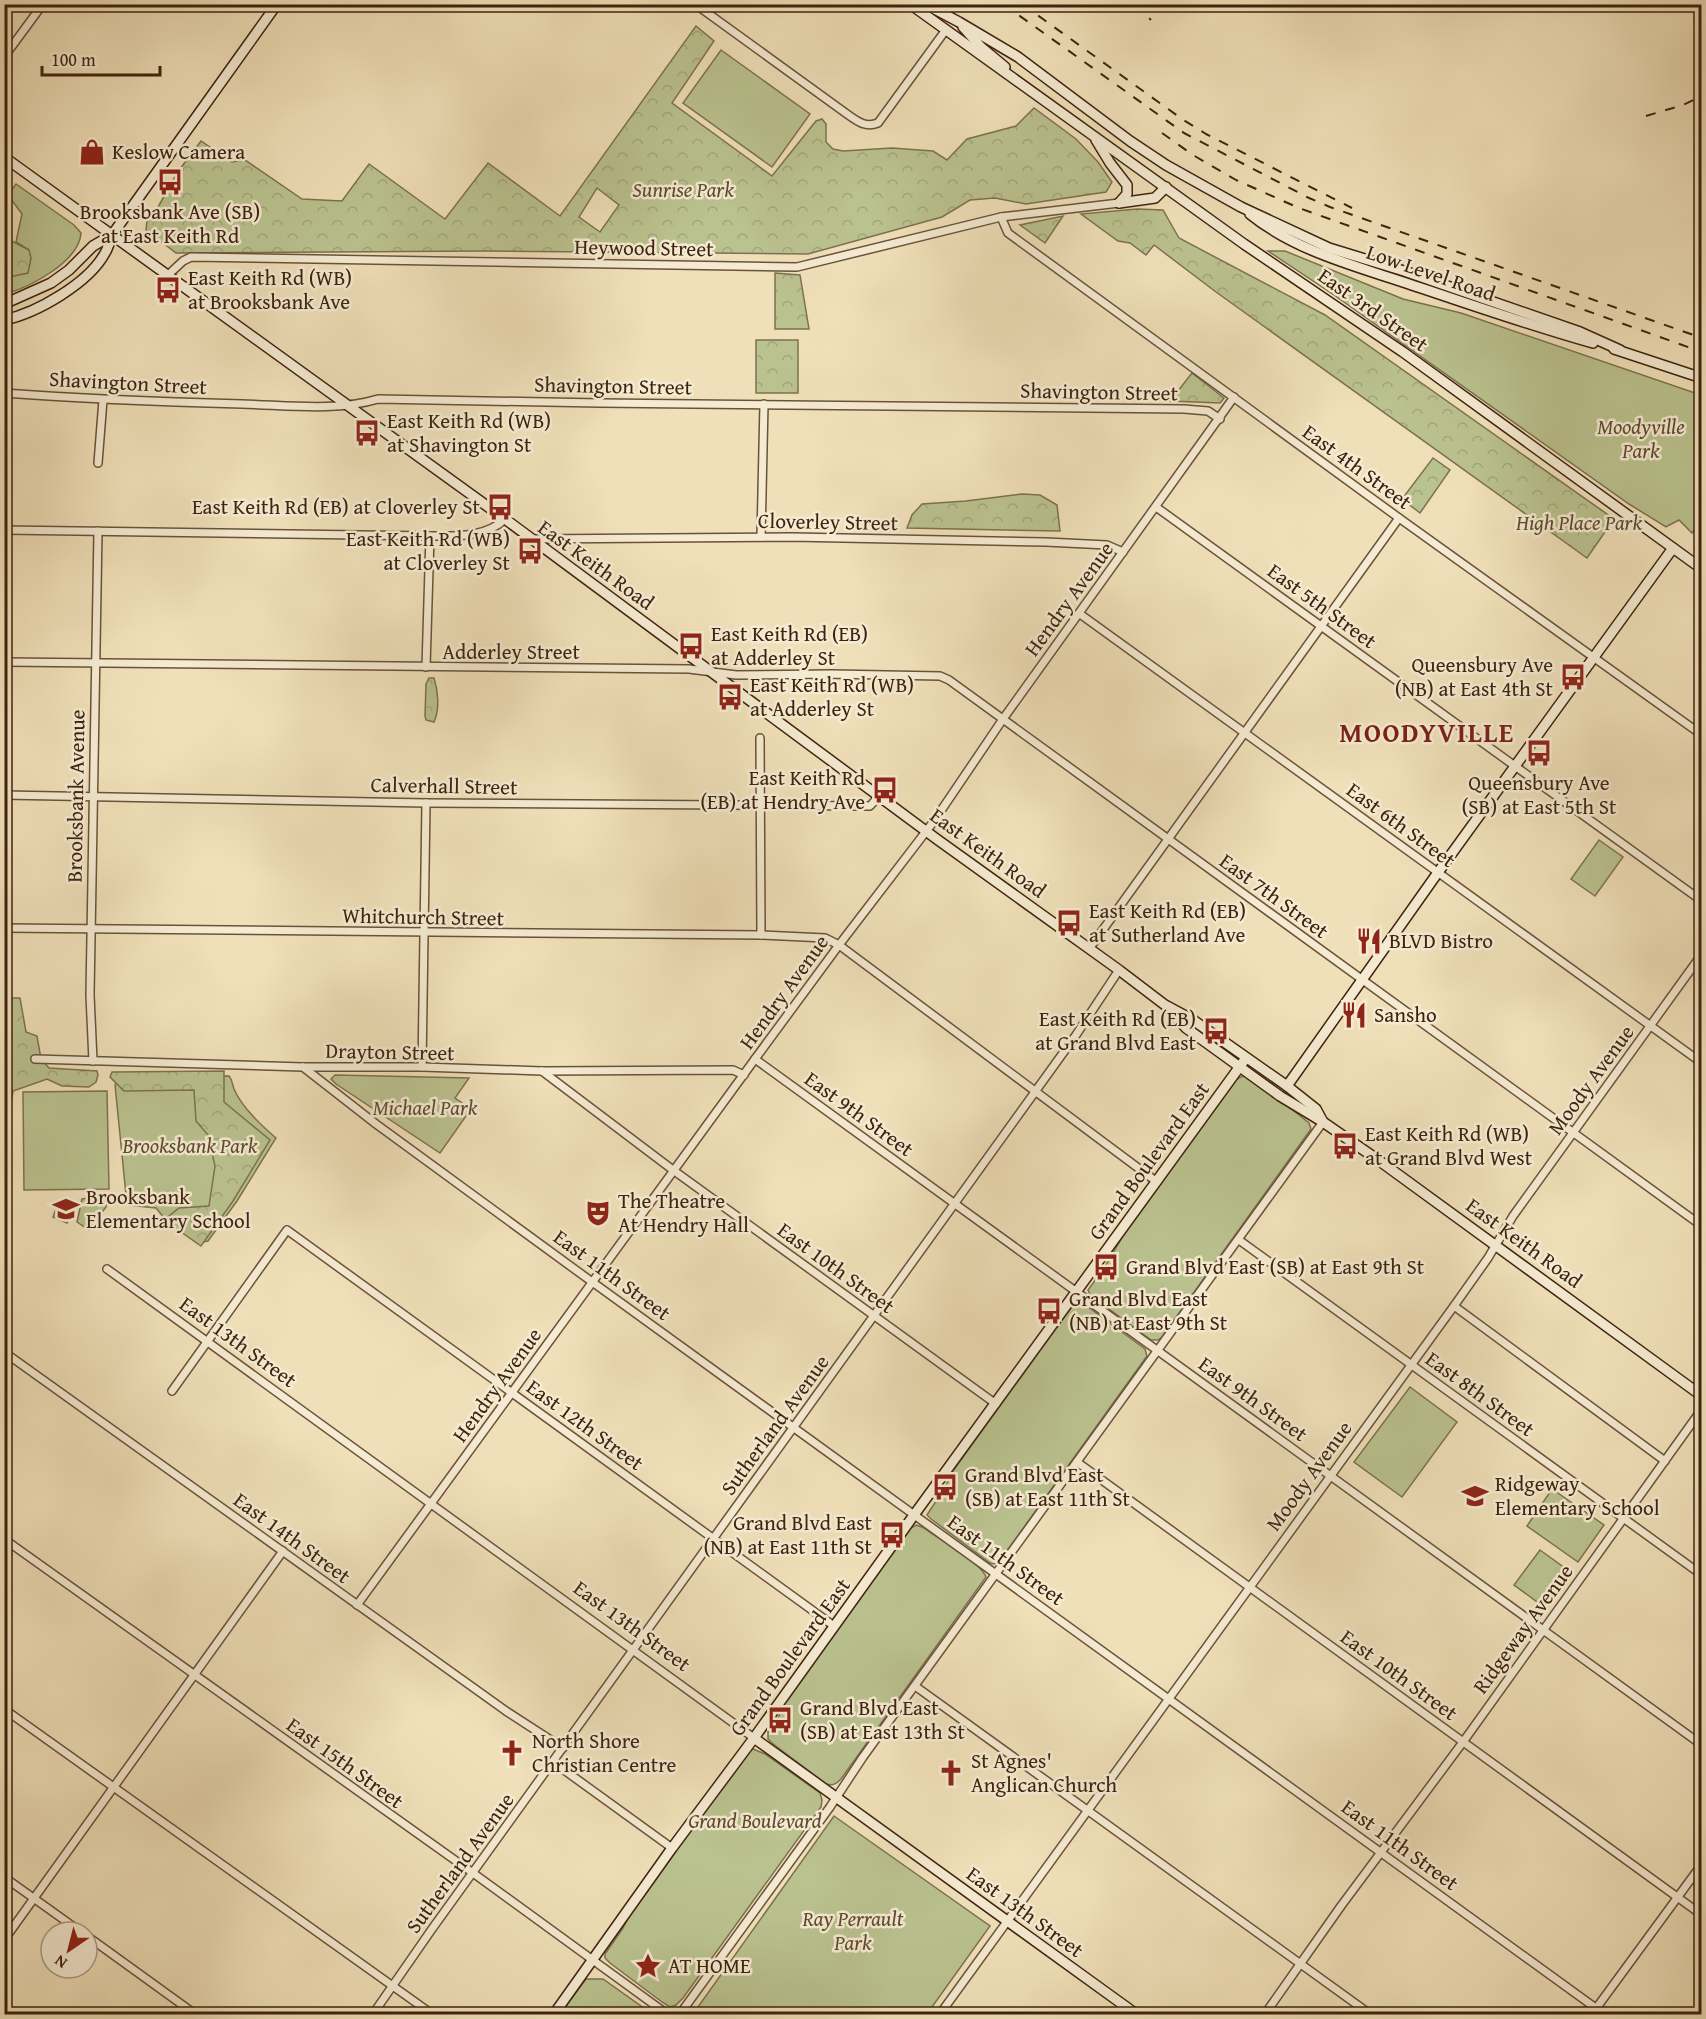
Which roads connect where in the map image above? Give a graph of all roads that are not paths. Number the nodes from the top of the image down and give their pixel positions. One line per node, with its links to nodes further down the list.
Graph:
1 (43, 4): 9 (street)
2 (277, 4): 16 (main road)
3 (694, 4): 8 (street)
4 (910, 4): 8 (main road, East 3rd Street)
5 (926, 4): 7 (main road)
6 (939, 4): 7 (main road)
7 (959, 22): 10 (main road, East 3rd Street); 20 (main road, Low Level Road)
8 (945, 31): 10 (main road, East 3rd Street)
9 (4, 57)
10 (1022, 84): 11 (main road, East 3rd Street)
11 (1093, 136): 13 (main road, East 3rd Street); 14 (main road)
12 (4, 157): 16 (main road, East Keith Road)
13 (1166, 187): 14 (main road); 36 (main road, East 3rd Street)
14 (1119, 203): 15 (street, Heywood Street)
15 (1001, 217): 17 (street, Heywood Street); 22 (street, East 4th Street)
16 (112, 235): 17 (main road, East Keith Road); 18 (main road); 19 (main road)
17 (168, 275): 24 (main road, East Keith Road)
18 (4, 304)
19 (4, 320)
20 (1701, 378)
21 (4, 393): 23 (street, Shavington Street)
22 (1234, 397): 26 (street, Hendry Avenue); 29 (street, East 4th Street)
23 (103, 400): 24 (street, Shavington Street); 27 (street)
24 (347, 404): 25 (street, Shavington Street); 30 (main road, East Keith Road)
25 (764, 404): 26 (street, Shavington Street); 34 (street)
26 (1220, 418): 28 (street, Hendry Avenue)
27 (98, 463)
28 (1156, 507): 37 (street, Hendry Avenue); 40 (street, East 5th Street)
29 (1399, 518): 40 (street); 41 (street, East 4th Street)
30 (505, 519): 33 (street); 35 (main road, East Keith Road)
31 (4, 530): 32 (street)
32 (98, 531): 33 (street); 43 (street, Brooksbank Avenue)
33 (430, 536): 44 (street)
34 (761, 537): 35 (street, Cloverley Street); 37 (street, Cloverley Street)
35 (531, 539): 45 (main road, East Keith Road)
36 (1673, 548): 38 (main road, East 3rd Street); 41 (main road)
37 (1123, 552): 39 (street, Hendry Avenue)
38 (1701, 569)
39 (1080, 614): 46 (street, Hendry Avenue); 47 (street, East 6th Street)
40 (1321, 627): 47 (street); 50 (street, East 5th Street)
41 (1595, 658): 48 (street, East 4th Street); 50 (main road)
42 (4, 662): 43 (street, Adderley Street)
43 (97, 663): 44 (street, Adderley Street); 53 (street, Brooksbank Avenue)
44 (426, 667): 45 (street, Adderley Street)
45 (714, 674): 46 (street, Adderley Street); 52 (main road, East Keith Road)
46 (1003, 719): 56 (street, Hendry Avenue); 57 (street, East 7th Street)
47 (1245, 732): 57 (street); 58 (street, East 6th Street)
48 (1701, 735)
49 (760, 738): 55 (street)
50 (1515, 767): 58 (main road); 59 (street, East 5th Street)
51 (4, 795): 53 (street, Calverhall Street)
52 (880, 795): 55 (street, Calverhall Street); 56 (main road, East Keith Road)
53 (95, 796): 54 (street, Calverhall Street); 61 (street, Brooksbank Avenue)
54 (426, 803): 55 (street, Calverhall Street); 62 (street)
55 (759, 805): 63 (street)
56 (926, 831): 64 (street, Hendry Avenue); 65 (main road, East Keith Road)
57 (1168, 839): 65 (street); 68 (street, East 7th Street)
58 (1438, 873): 68 (main road); 70 (street, East 6th Street)
59 (1701, 901)
60 (4, 928): 61 (street, Whitchurch Street)
61 (92, 929): 62 (street, Whitchurch Street); 74 (street, Brooksbank Avenue)
62 (424, 934): 63 (street, Whitchurch Street); 77 (street)
63 (761, 935): 64 (street, Whitchurch Street)
64 (839, 945): 73 (street, Hendry Avenue); 83 (street)
65 (1089, 949): 67 (main road, East Keith Road)
66 (1701, 954): 70 (street, Moody Avenue)
67 (1119, 970): 69 (main road, East Keith Road); 83 (street, Sutherland Avenue)
68 (1361, 980): 82 (main road); 86 (street, East 7th Street)
69 (1165, 1005): 71 (main road, East Keith Road); 78 (main road, East Keith Road)
70 (1650, 1026): 75 (street, East 6th Street); 86 (street, Moody Avenue)
71 (1246, 1058): 78 (main road, Grand Boulevard East); 82 (main road, East Keith Road)
72 (35, 1059): 74 (street, Drayton Street)
73 (755, 1059): 80 (street, Hendry Avenue); 89 (street, East 9th Street)
74 (93, 1061): 76 (street, Drayton Street)
75 (1701, 1063)
76 (303, 1067): 77 (street, Drayton Street); 94 (street, East 11th Street)
77 (423, 1067): 79 (street, Drayton Street)
78 (1239, 1067): 81 (main road, East Keith Road); 88 (main road, Grand Boulevard East)
79 (542, 1071): 80 (street, Drayton Street); 87 (street, East 10th Street)
80 (744, 1075): 87 (street, Hendry Avenue)
81 (1260, 1082): 82 (main road); 84 (main road, East Keith Road)
82 (1287, 1086): 84 (main road); 85 (main road, East Keith Road)
83 (1034, 1091): 88 (street); 89 (street, Sutherland Avenue)
84 (1295, 1106): 85 (main road, East Keith Road)
85 (1323, 1122): 91 (street); 92 (main road, East Keith Road)
86 (1573, 1132): 90 (street, East 7th Street); 92 (street, Moody Avenue)
87 (674, 1170): 94 (street, Hendry Avenue); 97 (street, East 10th Street)
88 (1157, 1182): 95 (main road, Grand Boulevard East)
89 (954, 1203): 95 (street, East 9th Street); 97 (street, Sutherland Avenue)
90 (1701, 1226)
91 (1239, 1240): 99 (street); 101 (street, East 8th Street)
92 (1495, 1244): 96 (street, Moody Avenue); 104 (main road, East Keith Road)
93 (107, 1269): 98 (street, East 13th Street)
94 (592, 1282): 103 (street, Hendry Avenue); 107 (street, East 11th Street)
95 (1076, 1292): 99 (street, East 9th Street); 105 (main road, Grand Boulevard East)
96 (1454, 1306): 101 (street, Moody Avenue); 108 (street)
97 (874, 1316): 105 (street, East 10th Street); 107 (street, Sutherland Avenue)
98 (206, 1341): 102 (street); 103 (street, East 12th Street); 111 (street, East 13th Street)
99 (1157, 1351): 109 (street); 110 (street, East 9th Street)
100 (4, 1352): 116 (street, East 14th Street)
101 (1411, 1364): 110 (street, Moody Avenue); 113 (street, East 8th Street)
102 (172, 1391)
103 (512, 1392): 111 (street, Hendry Avenue); 115 (street, East 12th Street)
104 (1701, 1396)
105 (996, 1404): 112 (main road, Grand Boulevard East)
106 (1701, 1409): 108 (street, Ridgeway Avenue)
107 (794, 1427): 112 (street, East 11th Street); 115 (street, Sutherland Avenue)
108 (1665, 1461): 113 (street, Ridgeway Avenue)
109 (1077, 1462): 117 (street); 119 (street, East 10th Street)
110 (1329, 1476): 119 (street, Moody Avenue); 122 (street, East 9th Street)
111 (431, 1503): 120 (street, Hendry Avenue); 123 (street, East 13th Street)
112 (914, 1515): 117 (street, East 11th Street); 121 (main road, Grand Boulevard East)
113 (1623, 1519): 118 (street, East 8th Street); 122 (street, Ridgeway Avenue)
114 (4, 1539): 124 (street, East 15th Street)
115 (713, 1539): 121 (street, East 12th Street); 123 (street, Sutherland Avenue)
116 (283, 1551): 120 (street, East 14th Street); 124 (street)
117 (996, 1574): 125 (street); 126 (street, East 11th Street)
118 (1701, 1575)
119 (1249, 1587): 126 (street, Moody Avenue); 129 (street, East 10th Street)
120 (357, 1605): 131 (street, East 14th Street)
121 (834, 1626): 128 (main road, Grand Boulevard East)
122 (1542, 1630): 129 (street, Ridgeway Avenue); 130 (street, East 9th Street)
123 (634, 1649): 128 (street, East 13th Street); 131 (street, Sutherland Avenue)
124 (193, 1675): 133 (street); 139 (street, East 15th Street)
125 (915, 1686): 134 (street); 135 (street)
126 (1169, 1698): 135 (street, Moody Avenue); 137 (street, East 11th Street)
127 (4, 1709): 133 (street)
128 (754, 1738): 134 (main road, East 13th Street); 136 (main road, Grand Boulevard East)
129 (1463, 1742): 137 (street, Ridgeway Avenue); 141 (street, East 10th Street)
130 (1701, 1745)
131 (563, 1748): 132 (street, Sutherland Avenue)
132 (553, 1762): 136 (street); 139 (street, Sutherland Avenue)
133 (114, 1787): 142 (street); 150 (street)
134 (836, 1797): 145 (main road, East 13th Street); 157 (street)
135 (1087, 1810): 145 (street, Moody Avenue); 149 (street)
136 (672, 1848): 148 (main road, Grand Boulevard East)
137 (1381, 1852): 149 (street, Ridgeway Avenue); 151 (street, East 11th Street)
138 (1701, 1864): 141 (street)
139 (473, 1873): 148 (street, East 15th Street); 150 (street, Sutherland Avenue)
140 (4, 1877): 142 (street)
141 (1678, 1897): 143 (street, East 10th Street); 151 (street)
142 (34, 1898): 144 (street); 146 (street)
143 (1701, 1915)
144 (64, 1920)
145 (1007, 1922): 158 (street, Moody Avenue); 159 (main road, East 13th Street)
146 (4, 1940)
147 (99, 1945): 152 (street)
148 (593, 1961): 155 (main road, Grand Boulevard East); 156 (street, East 15th Street)
149 (1300, 1964): 160 (street, Ridgeway Avenue); 161 (street)
150 (393, 1987): 153 (street, Sutherland Avenue); 154 (street)
151 (1594, 2012): 162 (street, East 11th Street)
152 (195, 2014)
153 (373, 2014)
154 (432, 2014)
155 (554, 2014)
156 (667, 2014)
157 (680, 2014)
158 (940, 2014)
159 (1136, 2014)
160 (1265, 2014)
161 (1370, 2014)
162 (1604, 2014)

